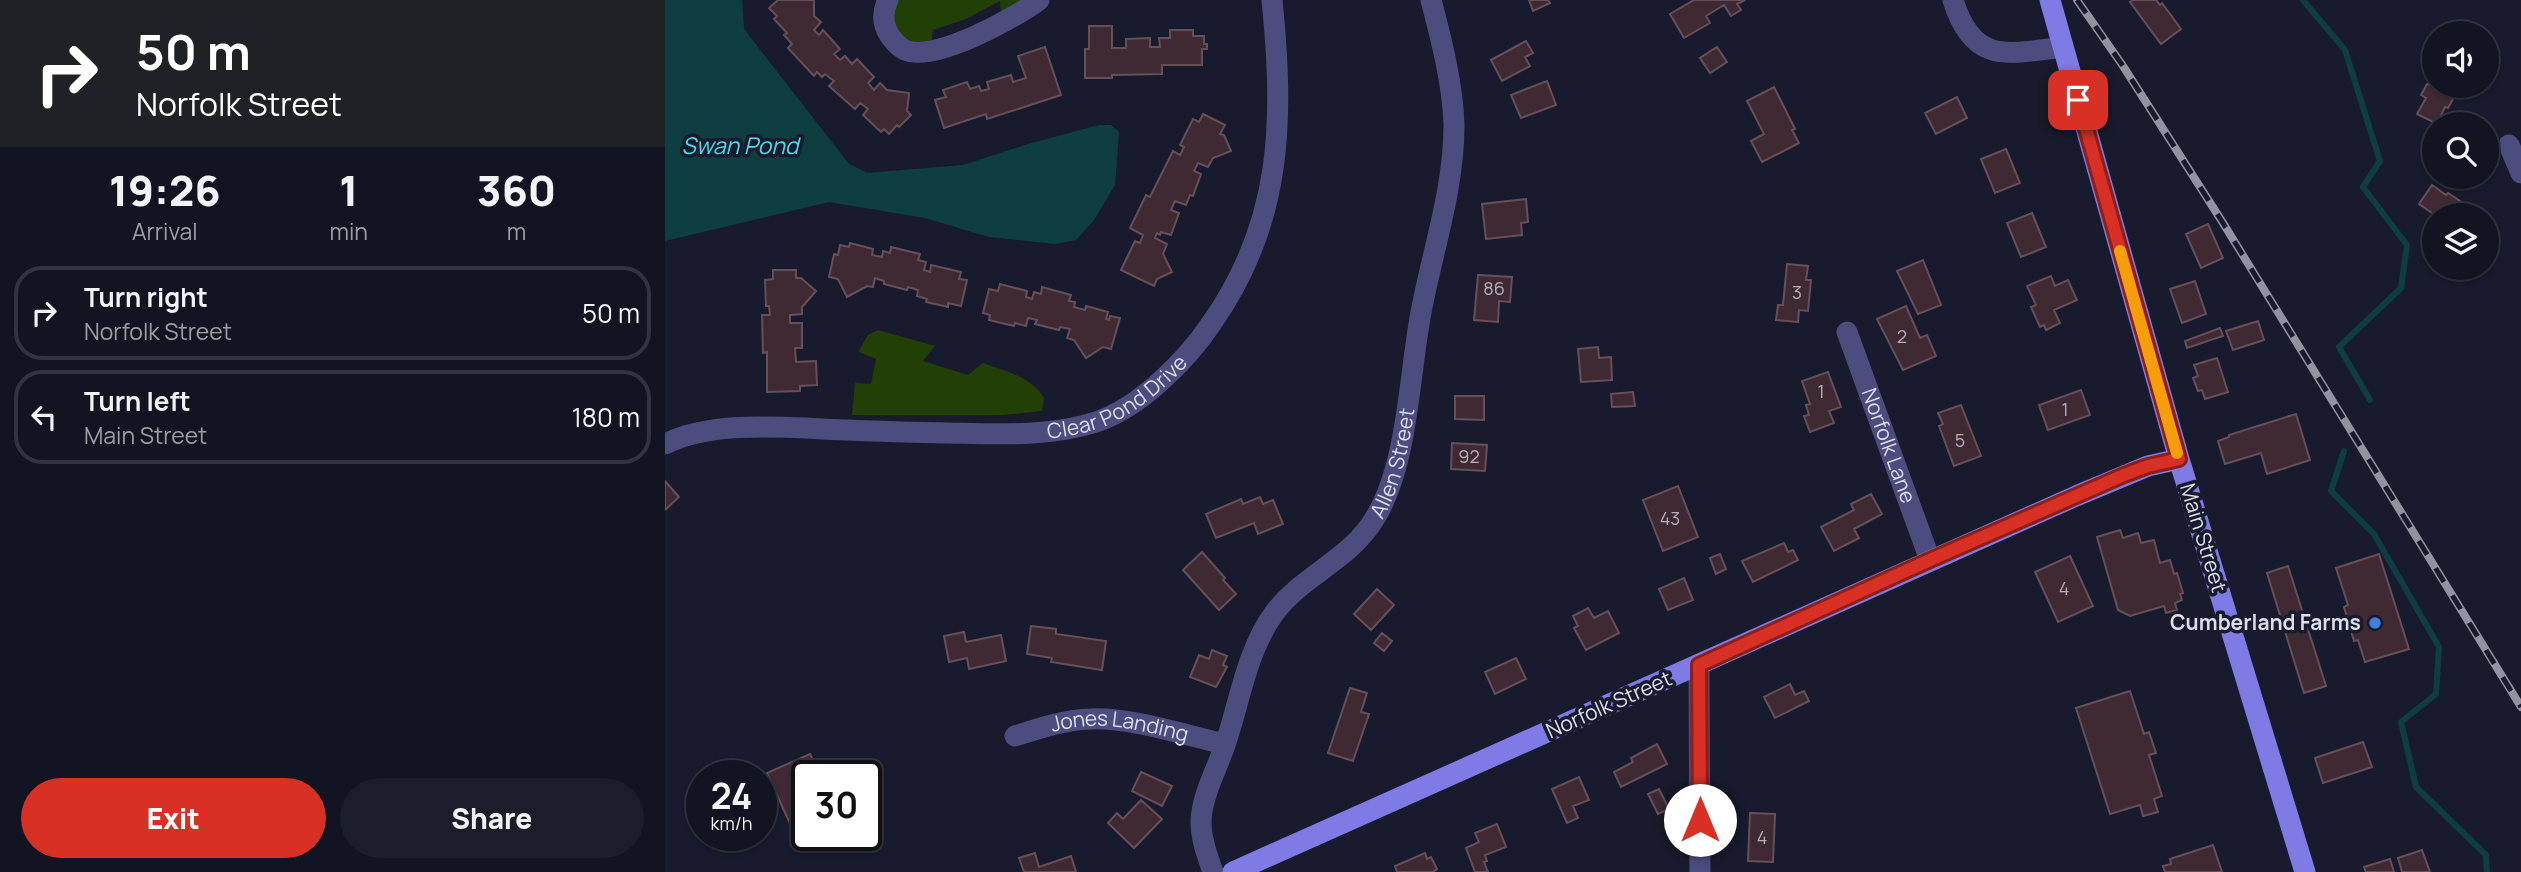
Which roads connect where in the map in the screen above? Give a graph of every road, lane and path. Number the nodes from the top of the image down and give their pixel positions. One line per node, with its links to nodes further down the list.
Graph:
1 (888, 0): 2 (street)
2 (1038, 0)
3 (1272, 0): 11 (street, Clear Pond Drive)
4 (1431, 0): 16 (street, Allen Street)
5 (1953, 0): 7 (street)
6 (2050, 0): 7 (main road, Main Street)
7 (2063, 47): 12 (main road, Main Street)
8 (2509, 145): 9 (street)
9 (2521, 173)
10 (1847, 332): 13 (street, Norfolk Lane)
11 (665, 444)
12 (2179, 459): 13 (main road, Norfolk Street); 20 (main road, Main Street)
13 (1930, 560): 14 (main road, Norfolk Street)
14 (1699, 665): 18 (main road, Norfolk Street); 19 (street)
15 (1015, 737): 16 (street, Jones Landing)
16 (1225, 744): 17 (street, Allen Street)
17 (1213, 872)
18 (1233, 872)
19 (1700, 872)
20 (2305, 872)

